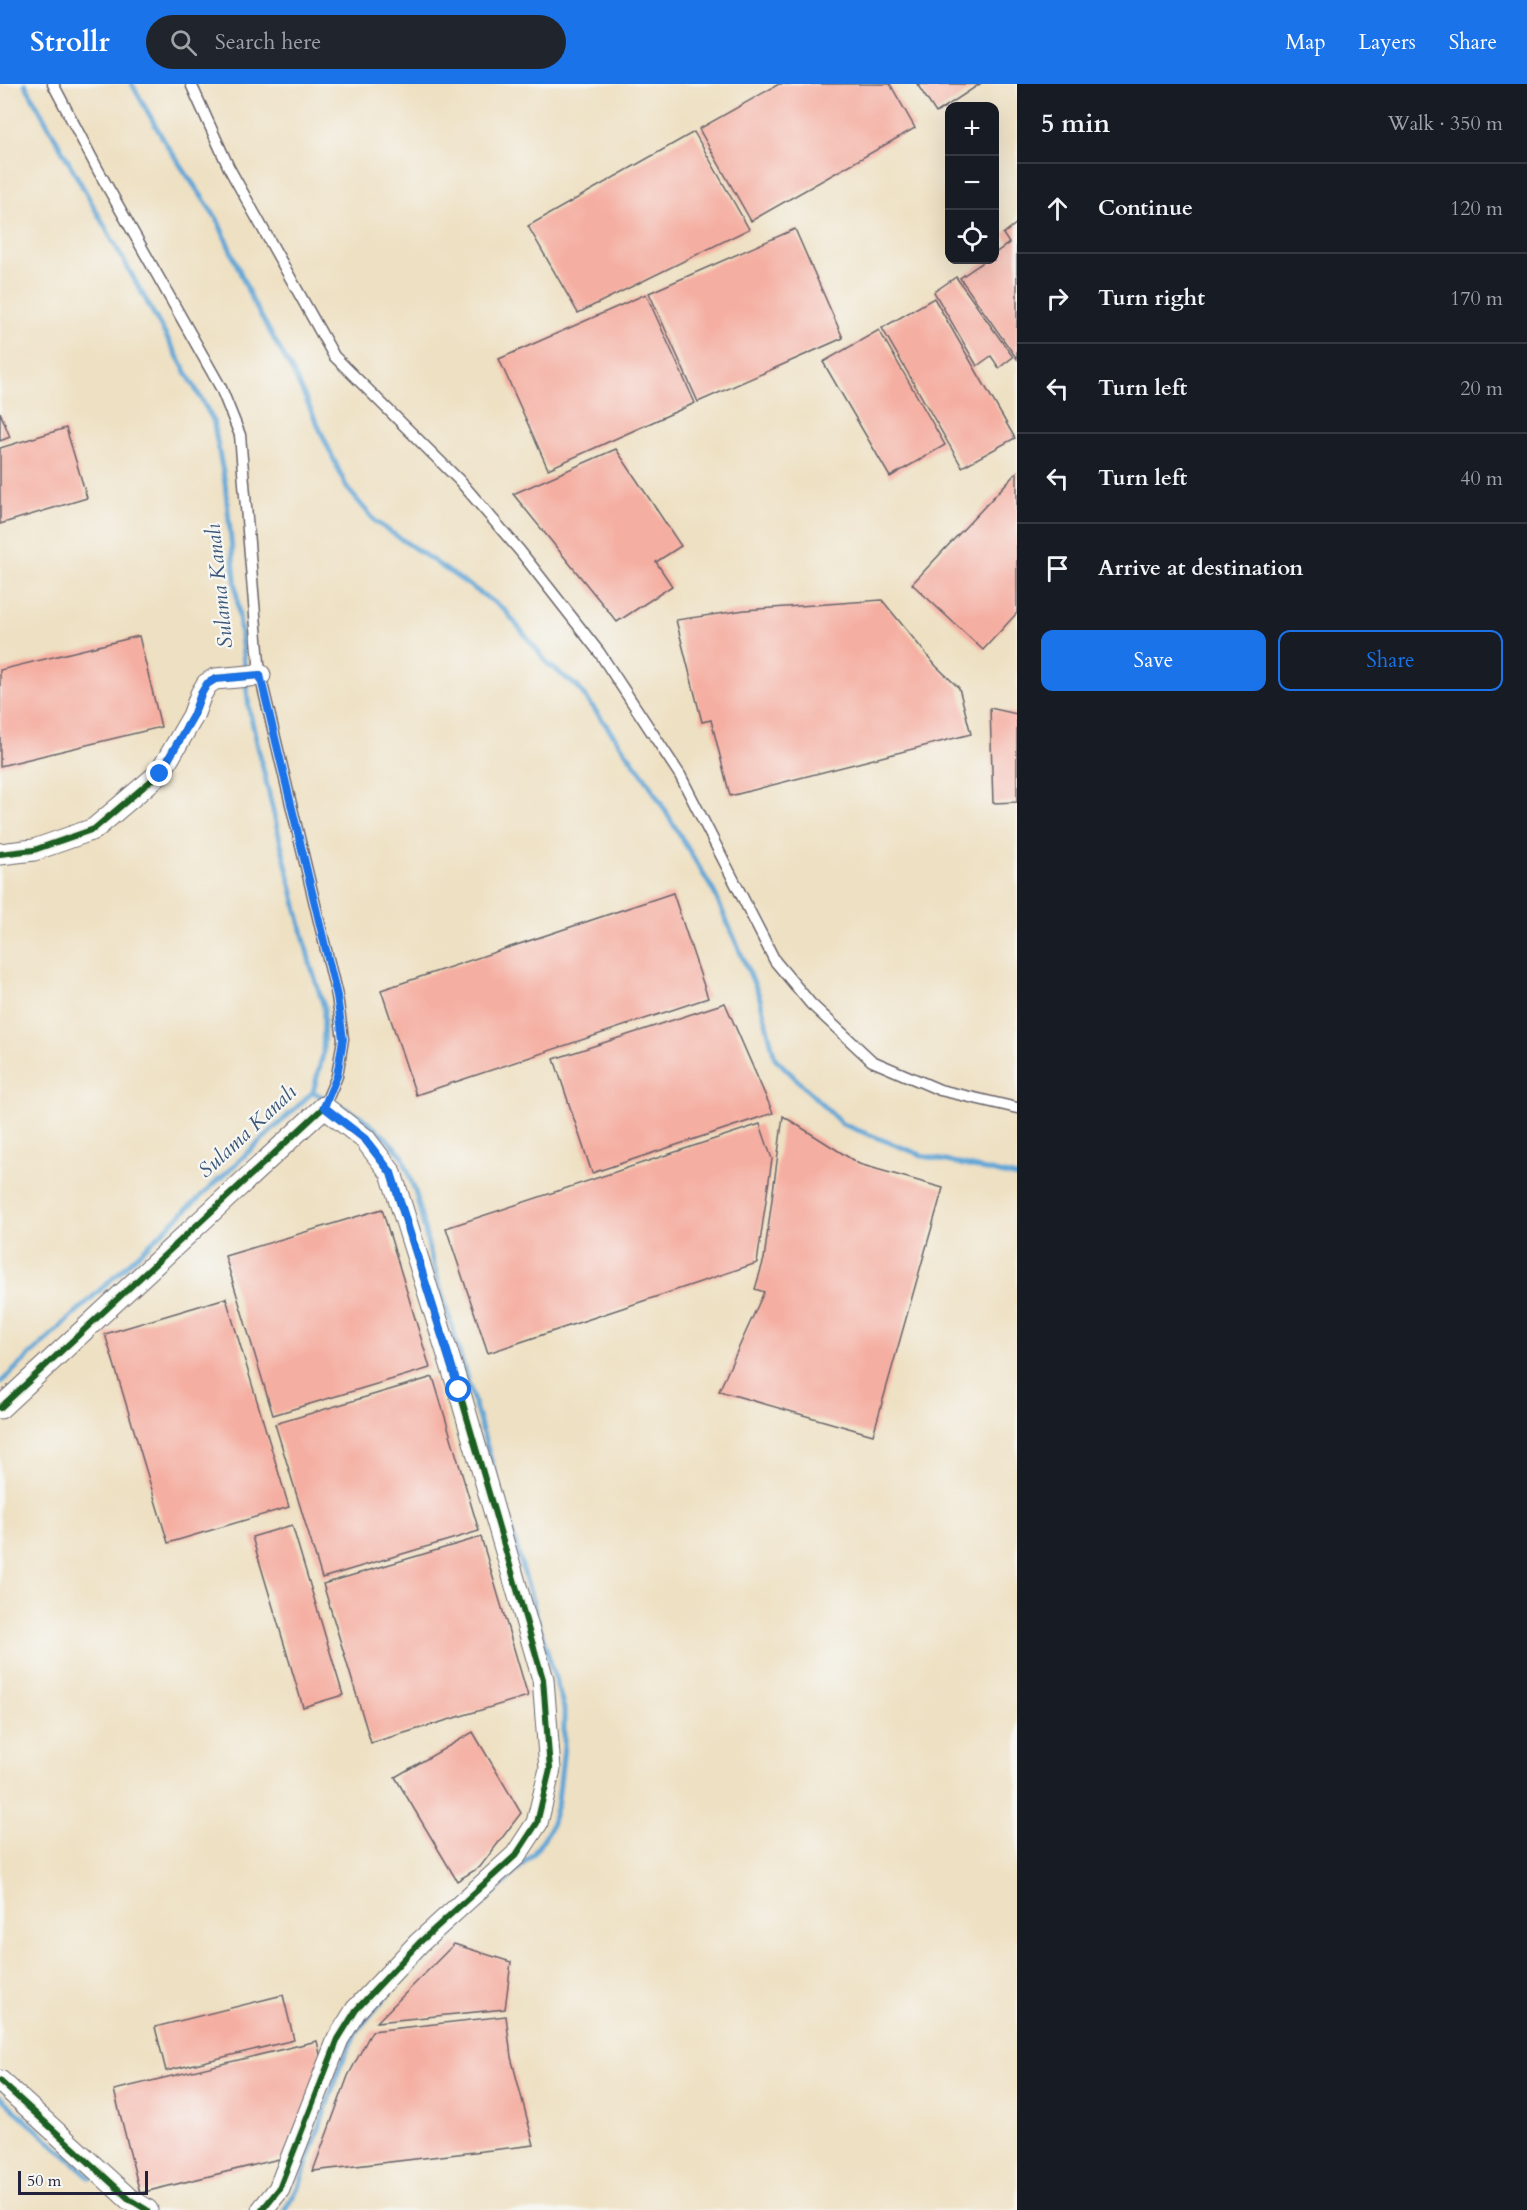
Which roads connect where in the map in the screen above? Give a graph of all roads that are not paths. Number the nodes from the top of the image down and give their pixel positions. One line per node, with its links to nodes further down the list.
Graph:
1 (53, 84): 3 (lane)
2 (191, 84): 6 (lane)
3 (260, 675): 4 (street); 5 (lane)
4 (0, 854)
5 (324, 1107): 7 (street); 10 (street)
6 (1017, 1108)
7 (0, 1408)
8 (0, 2081): 9 (street)
9 (147, 2210)
10 (262, 2210)

